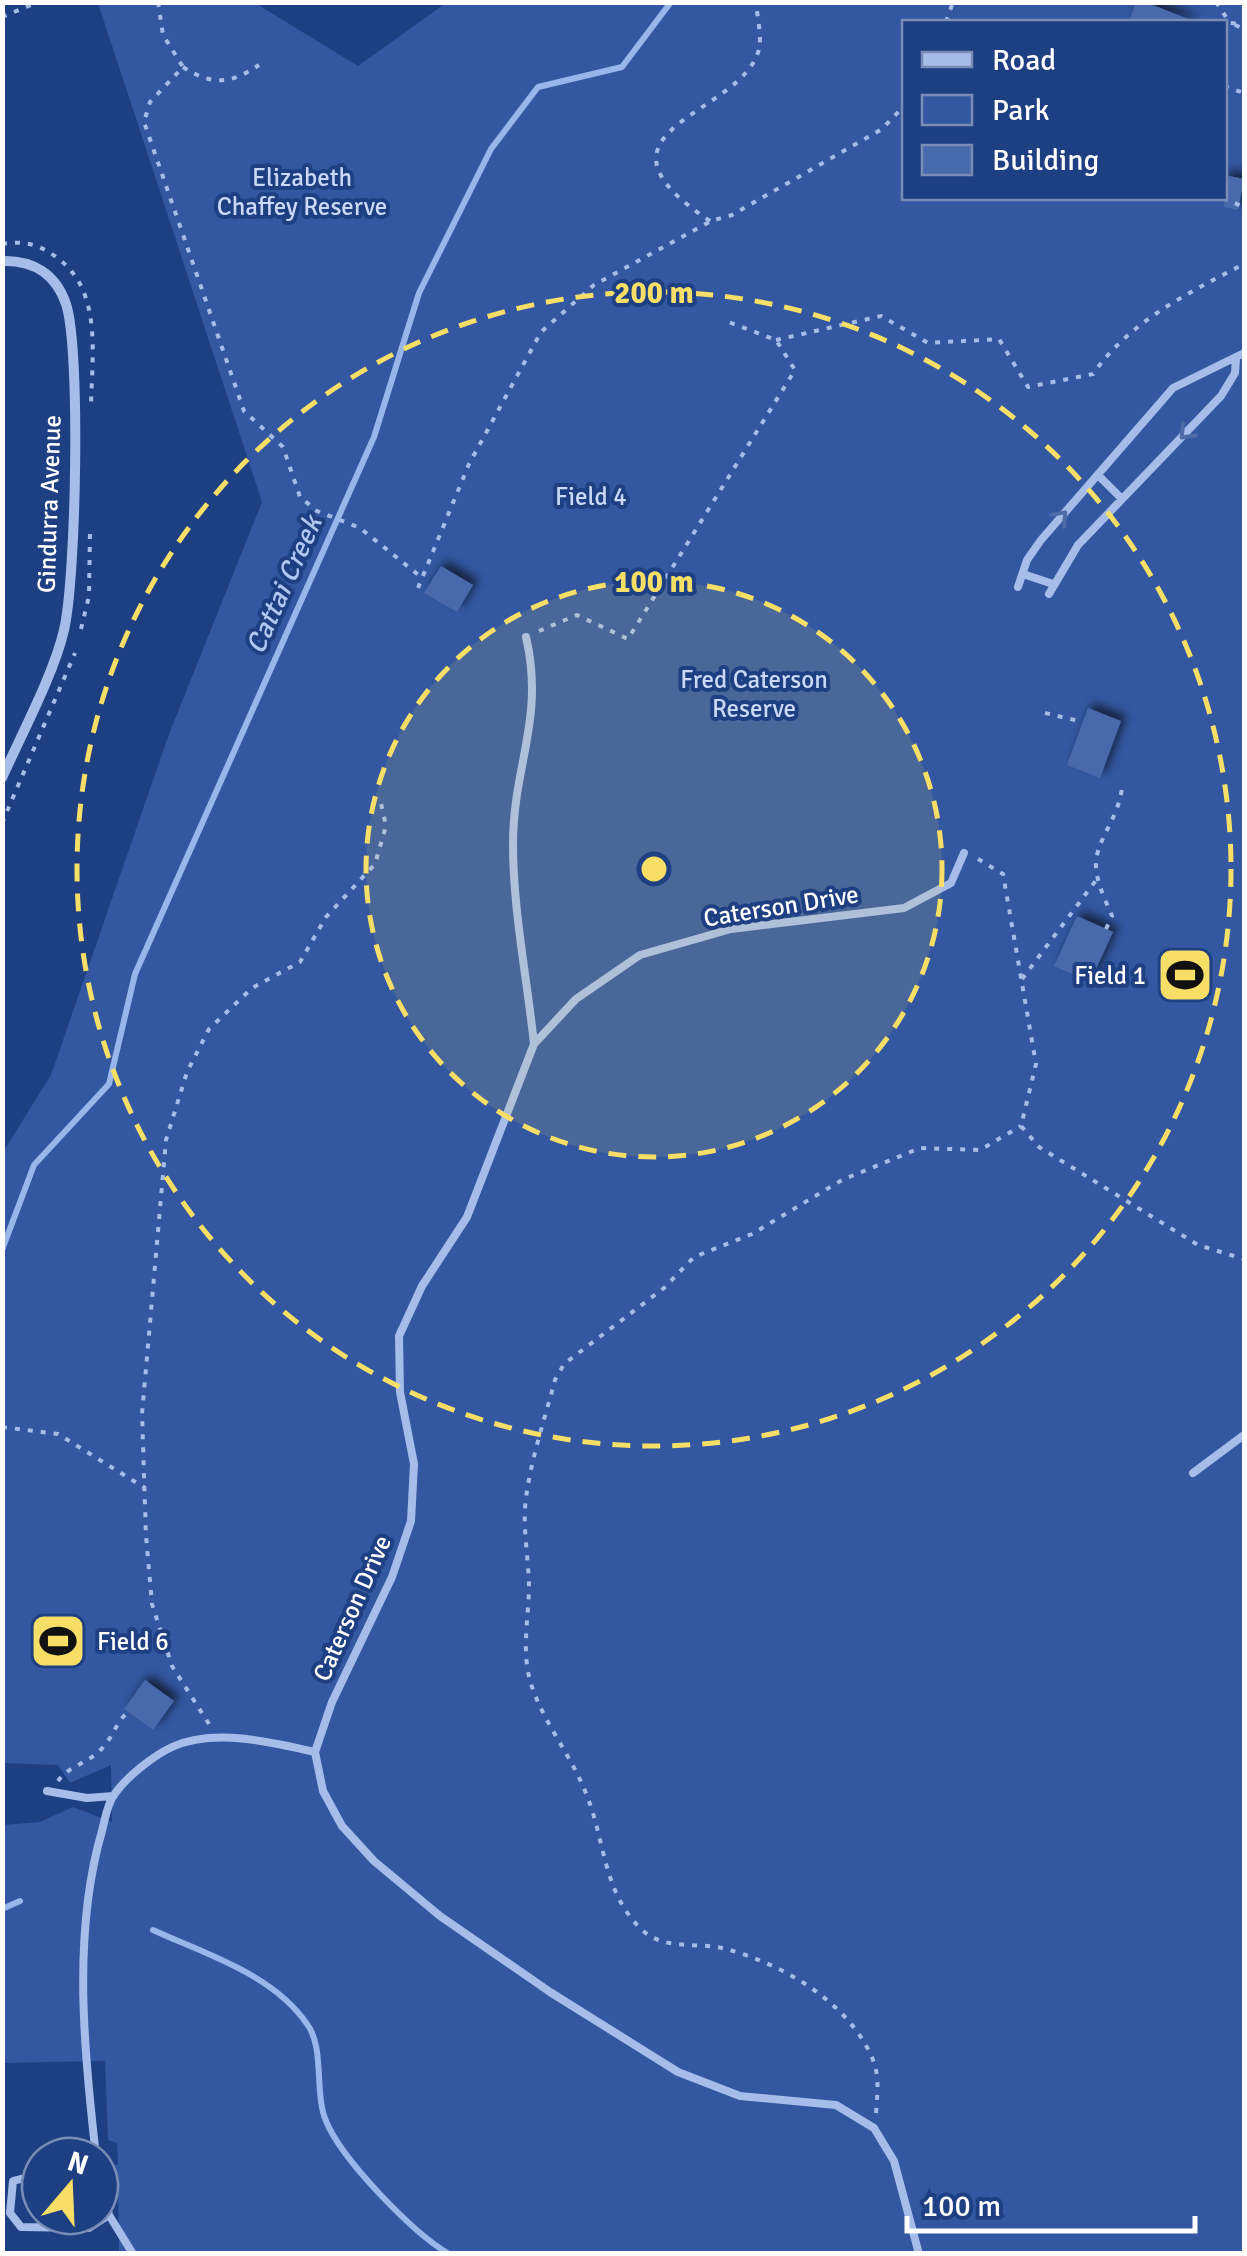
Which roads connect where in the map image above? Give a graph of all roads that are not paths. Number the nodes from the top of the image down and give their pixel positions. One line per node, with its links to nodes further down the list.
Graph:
1 (2, 261): 11 (street, Gindurra Avenue)
2 (1244, 353): 3 (lane)
3 (1236, 359): 4 (lane); 5 (lane, one-way to 5)
4 (1098, 474): 5 (lane); 6 (lane, one-way to 4)
5 (1122, 499): 7 (lane)
6 (1022, 574): 7 (lane); 8 (lane)
7 (1053, 584): 9 (lane)
8 (1018, 588)
9 (1048, 594)
10 (526, 637): 13 (lane)
11 (2, 778)
12 (964, 853): 13 (lane, Caterson Drive)
13 (534, 1044): 16 (lane, Caterson Drive)
14 (1244, 1436): 15 (lane)
15 (1193, 1472)
16 (315, 1752): 18 (lane); 24 (lane)
17 (47, 1792): 18 (lane)
18 (112, 1796): 20 (lane)
19 (81, 2124): 20 (lane)
20 (92, 2125): 21 (lane)
21 (93, 2136)
22 (20, 2179): 23 (lane)
23 (20, 2226)
24 (919, 2254)

